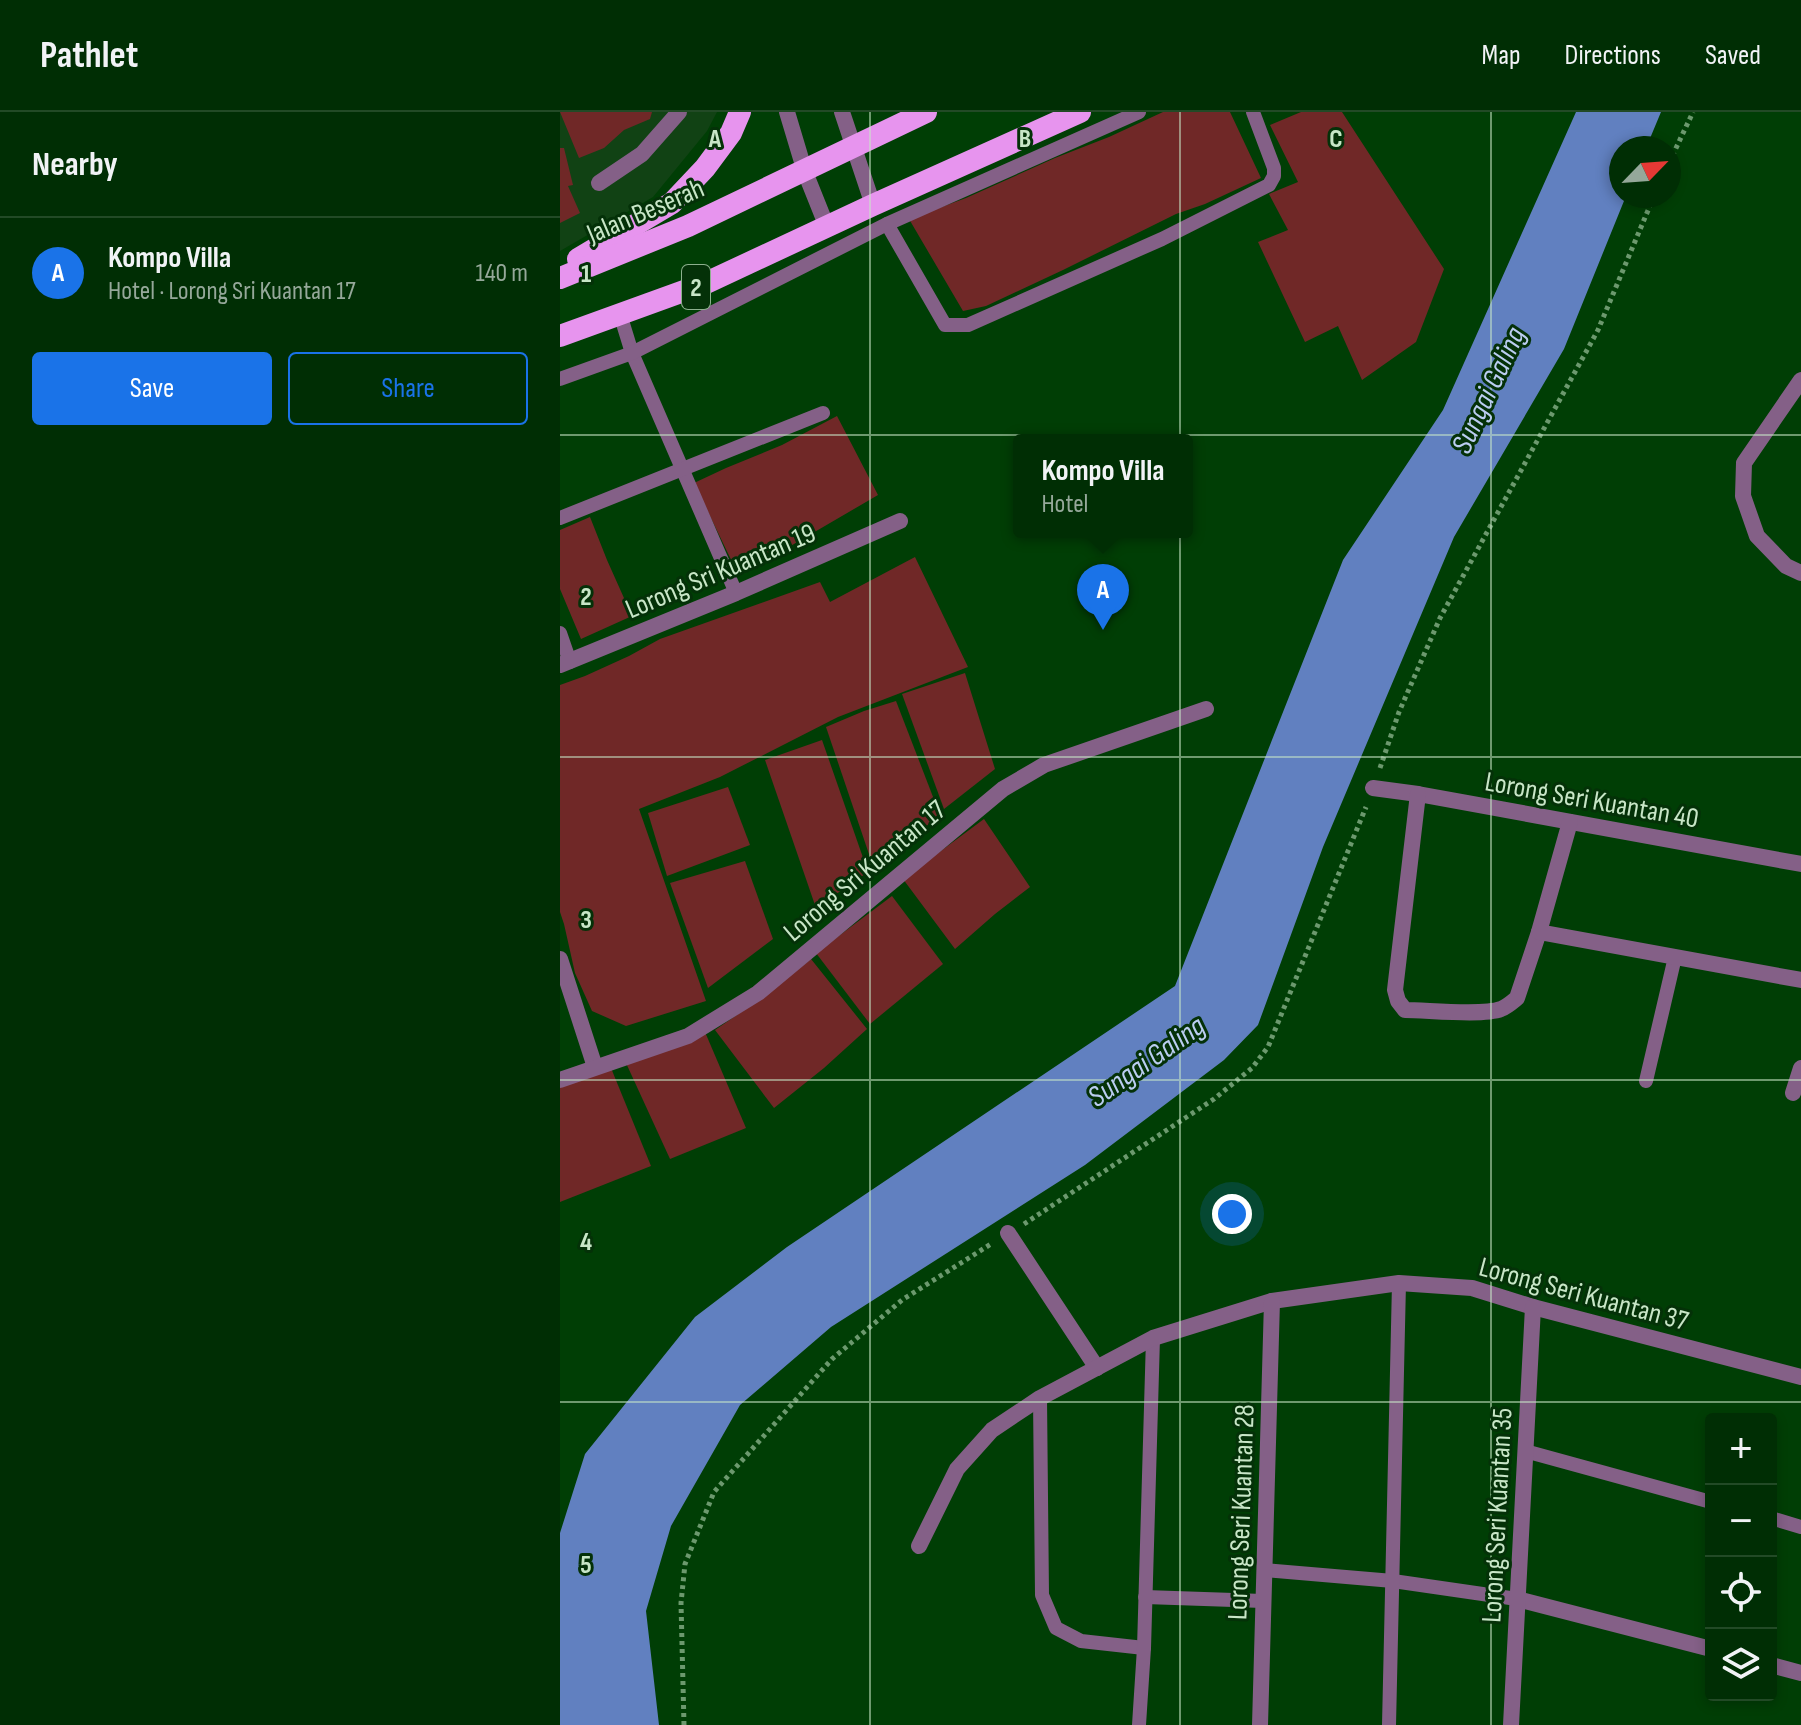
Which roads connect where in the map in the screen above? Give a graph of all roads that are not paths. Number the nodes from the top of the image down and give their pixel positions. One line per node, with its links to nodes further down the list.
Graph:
1 (679, 112): 11 (street)
2 (740, 112): 15 (highway)
3 (787, 112): 10 (street)
4 (842, 112): 9 (street)
5 (926, 112): 9 (highway, Jalan Beserah / 2)
6 (1139, 112): 13 (lane)
7 (1253, 112): 13 (lane)
8 (1075, 114): 12 (highway)
9 (854, 147): 10 (highway, Jalan Beserah / 2); 12 (street)
10 (805, 172): 14 (street); 16 (highway, Jalan Beserah / 2)
11 (599, 183)
12 (873, 205): 14 (highway)
13 (887, 224): 19 (lane)
14 (827, 227): 17 (highway, 2)
15 (560, 270)
16 (560, 278)
17 (620, 314): 18 (highway, 2); 19 (lane)
18 (560, 336)
19 (632, 353): 20 (lane); 23 (lane)
20 (560, 379)
21 (1801, 380): 26 (street)
22 (823, 413): 23 (lane)
23 (682, 469): 24 (lane); 27 (lane)
24 (560, 518)
25 (900, 521): 27 (street, Lorong Sri Kuantan 19)
26 (1801, 573)
27 (736, 593): 29 (street, Lorong Sri Kuantan 19)
28 (560, 633): 29 (lane)
29 (565, 663)
30 (1206, 709): 39 (street, Lorong Sri Kuantan 17)
31 (1373, 788): 32 (street, Lorong Seri Kuantan 40)
32 (1418, 794): 33 (street, Lorong Seri Kuantan 40); 35 (street)
33 (1570, 822): 34 (street, Lorong Seri Kuantan 40); 35 (street)
34 (1801, 864)
35 (1539, 932): 36 (street)
36 (1675, 957): 38 (street); 42 (lane)
37 (560, 959): 39 (street)
38 (1801, 980)
39 (595, 1067): 41 (street, Lorong Sri Kuantan 17)
40 (1801, 1068): 43 (street)
41 (560, 1080)
42 (1646, 1081)
43 (1793, 1093)
44 (1008, 1233): 49 (street)
45 (1399, 1283): 46 (street, Lorong Seri Kuantan 37); 47 (street, Lorong Seri Kuantan 37); 58 (lane)
46 (1272, 1301): 48 (street, Lorong Seri Kuantan 37); 57 (street, Lorong Seri Kuantan 28)
47 (1533, 1307): 50 (street, Lorong Seri Kuantan 37); 52 (street, Lorong Seri Kuantan 35)
48 (1153, 1338): 49 (street, Lorong Seri Kuantan 37); 59 (lane)
49 (1097, 1368): 51 (street, Lorong Seri Kuantan 37)
50 (1801, 1377)
51 (1040, 1398): 56 (street, Lorong Seri Kuantan 37); 63 (lane)
52 (1525, 1451): 53 (lane); 60 (street, Lorong Seri Kuantan 35)
53 (1705, 1500)
54 (1777, 1520): 55 (lane)
55 (1801, 1527)
56 (919, 1546)
57 (1265, 1570): 58 (lane); 61 (street, Lorong Seri Kuantan 28)
58 (1393, 1581): 60 (lane); 68 (lane)
59 (1145, 1597): 61 (lane); 63 (lane)
60 (1517, 1599): 62 (street); 69 (street, Lorong Seri Kuantan 35)
61 (1263, 1601): 67 (street, Lorong Seri Kuantan 28)
62 (1705, 1647)
63 (1144, 1648): 66 (lane)
64 (1777, 1667): 65 (street)
65 (1801, 1673)
66 (1139, 1725)
67 (1260, 1725)
68 (1389, 1725)
69 (1511, 1725)

